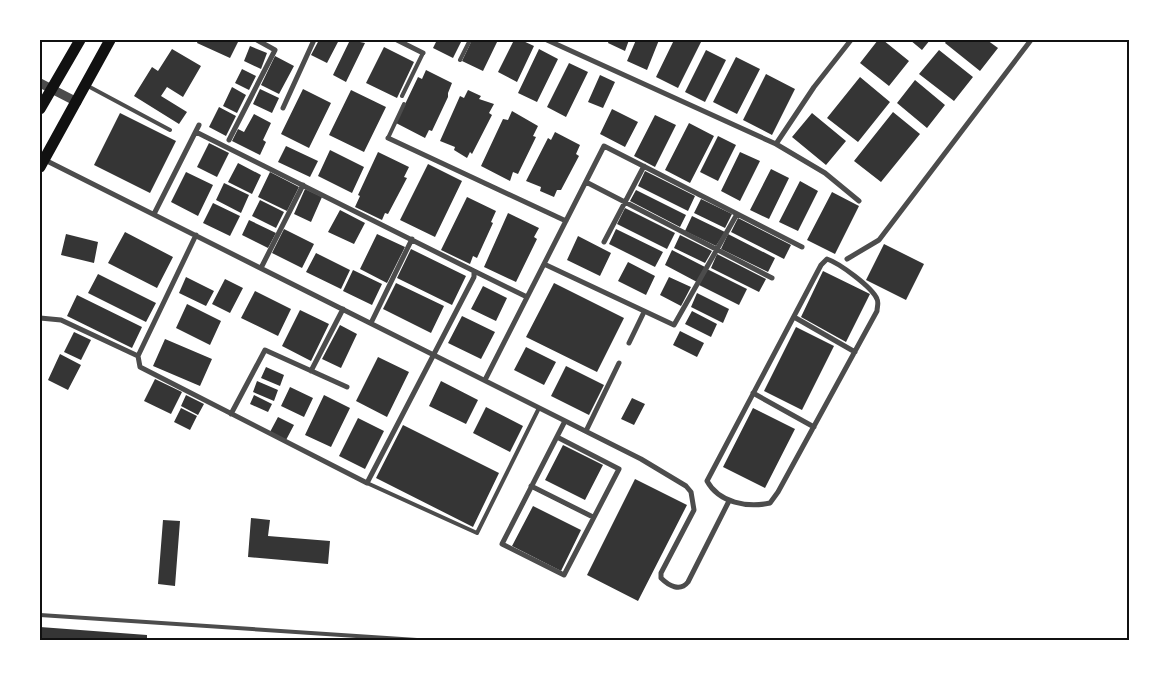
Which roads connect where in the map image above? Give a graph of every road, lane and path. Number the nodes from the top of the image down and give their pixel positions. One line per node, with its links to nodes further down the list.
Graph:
1 (80, 40): 14 (main road)
2 (110, 40): 13 (main road)
3 (257, 40): 24 (street)
4 (314, 40): 18 (street)
5 (397, 40): 10 (street)
6 (470, 40): 11 (lane)
7 (547, 40): 25 (street)
8 (851, 40): 25 (street)
9 (1031, 40): 40 (street)
10 (423, 53): 15 (lane)
11 (460, 60)
12 (40, 83): 14 (street)
13 (85, 85): 16 (main road); 21 (lane)
14 (51, 89): 16 (street); 19 (main road)
15 (402, 96)
16 (76, 102): 26 (main road)
17 (404, 104): 23 (lane)
18 (283, 108)
19 (40, 109)
20 (199, 125): 22 (street)
21 (170, 130)
22 (196, 132): 29 (street); 32 (street)
23 (388, 138): 34 (street)
24 (229, 140)
25 (776, 144): 30 (street)
26 (42, 163): 32 (street)
27 (644, 166): 28 (street); 31 (street); 33 (street)
28 (586, 182): 31 (street); 34 (street)
29 (303, 185): 36 (street); 42 (street)
30 (858, 201)
31 (624, 202): 37 (street); 39 (street)
32 (154, 214): 35 (street)
33 (736, 214): 38 (street); 39 (street)
34 (566, 221): 41 (street)
35 (196, 235): 42 (street); 54 (street)
36 (412, 239): 43 (street); 50 (street)
37 (604, 242)
38 (802, 247)
39 (716, 250): 44 (street); 47 (street)
40 (847, 259)
41 (544, 264): 45 (street); 47 (street)
42 (261, 268): 46 (street)
43 (474, 271): 45 (street); 53 (street)
44 (772, 278)
45 (527, 297): 57 (street)
46 (343, 309): 50 (street); 56 (street)
47 (644, 312): 51 (street)
48 (794, 316): 52 (street); 52 (street); 59 (street)
49 (40, 318): 54 (street)
50 (370, 323): 53 (street)
51 (629, 343)
52 (855, 352): 63 (street)
53 (433, 354): 57 (street); 66 (street)
54 (138, 356): 61 (street)
55 (619, 363): 64 (street)
56 (311, 371): 58 (street); 61 (street)
57 (485, 380): 60 (street)
58 (347, 387)
59 (753, 393): 63 (street); 68 (street)
60 (539, 408): 62 (street); 66 (lane)
61 (231, 414): 66 (street)
62 (565, 420): 64 (street); 65 (street)
63 (814, 427): 68 (street)
64 (586, 431): 68 (street)
65 (557, 437): 67 (street); 69 (street)
66 (367, 483)
67 (531, 486): 69 (street); 69 (street)
68 (729, 502)
69 (593, 517)
70 (40, 615): 71 (lane)
71 (417, 640)

